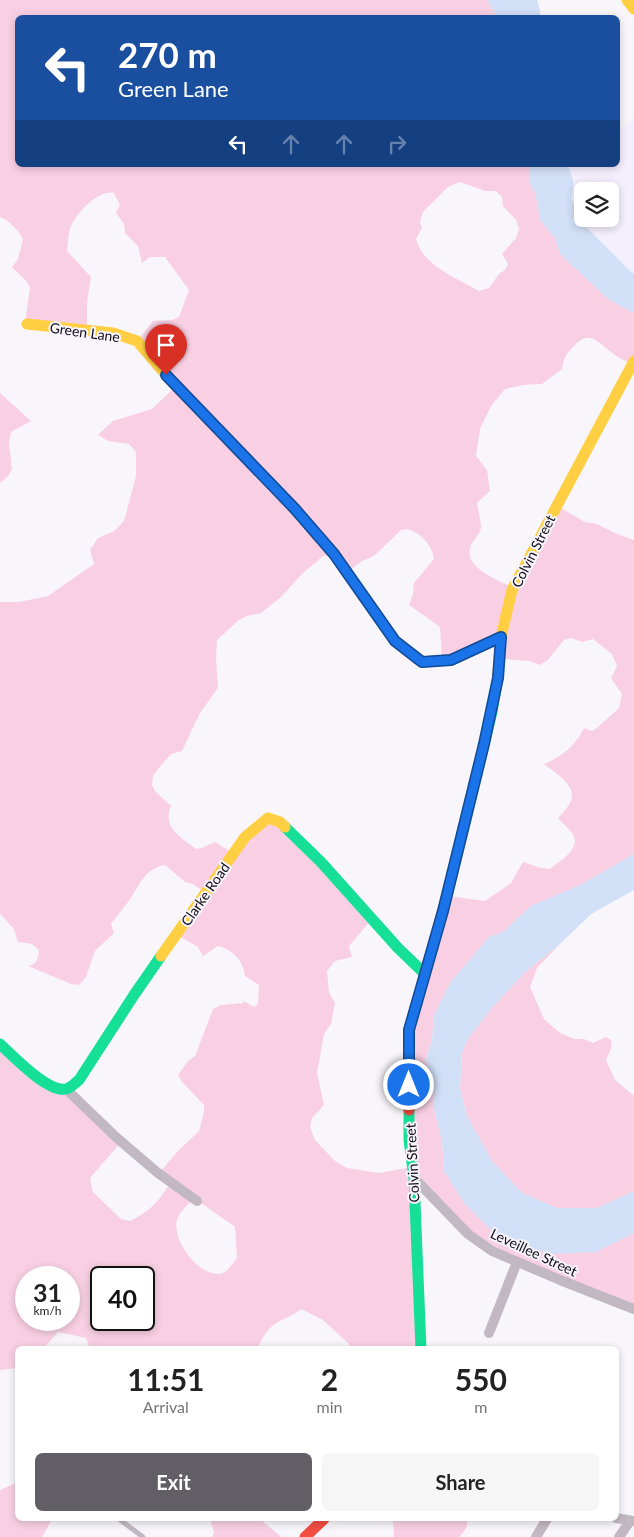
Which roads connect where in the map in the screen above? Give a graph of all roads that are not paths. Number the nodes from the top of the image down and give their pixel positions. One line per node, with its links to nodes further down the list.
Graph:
1 (627, 0): 2 (street)
2 (634, 9)
3 (27, 324): 5 (street, Green Lane)
4 (634, 361): 5 (street, Colvin Street)
5 (501, 637): 6 (street, Colvin Street)
6 (424, 974): 8 (street, Clarke Road); 9 (street, Colvin Street)
7 (0, 1044): 8 (street)
8 (66, 1089): 10 (street)
9 (414, 1178): 11 (street, Leveillee Street); 14 (street, Colvin Street)
10 (197, 1201)
11 (517, 1262): 12 (street, Leveillee Street); 13 (street)
12 (634, 1309)
13 (489, 1333)
14 (420, 1346)
15 (619, 1519): 19 (street)
16 (122, 1521): 20 (lane)
17 (322, 1521): 21 (street)
18 (546, 1521): 22 (street)
19 (632, 1521): 23 (street)
20 (144, 1537)
21 (305, 1537)
22 (536, 1537)
23 (619, 1537)

